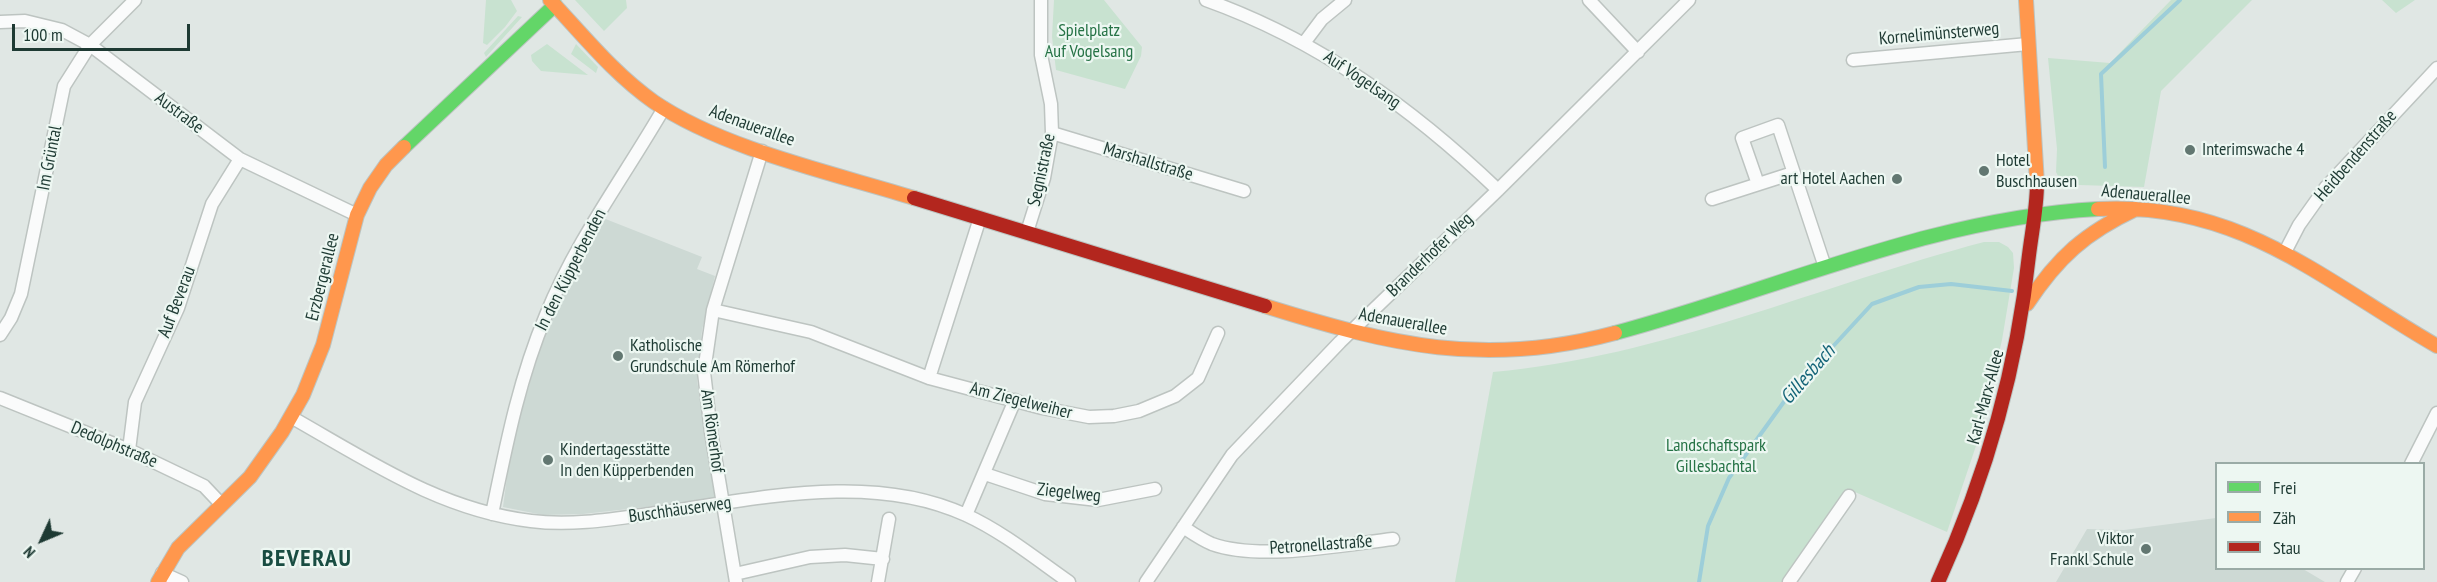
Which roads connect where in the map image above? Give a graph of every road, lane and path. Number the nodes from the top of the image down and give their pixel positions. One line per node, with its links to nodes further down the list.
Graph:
1 (135, 0): 12 (street, Im Grüntal)
2 (1041, 0): 17 (street, Segnistraße)
3 (1206, 0): 10 (street, Auf Vogelsang)
4 (1345, 0): 10 (street)
5 (1589, 0): 13 (street)
6 (1689, 0): 13 (street, Branderhofer Weg)
7 (2026, 0): 11 (main road)
8 (553, 3): 16 (main road, Adenauerallee); 27 (main road, Erzbergerallee)
9 (0, 22): 12 (street, Austraße)
10 (1304, 43): 22 (street, Auf Vogelsang)
11 (2028, 44): 14 (street, Kornelimünsterweg); 26 (main road)
12 (90, 45): 19 (street, Austraße); 36 (street, Im Grüntal)
13 (1638, 52): 22 (street, Branderhofer Weg)
14 (1852, 60)
15 (2437, 68): 30 (street, Heidbendenstraße)
16 (664, 108): 18 (main road, Adenauerallee); 50 (street, In den Küpperbenden)
17 (1052, 133): 23 (street, Marshallstraße); 29 (street, Segnistraße)
18 (762, 151): 28 (main road, Adenauerallee); 33 (street, Am Römerhof)
19 (240, 159): 27 (street, Austraße); 43 (street, Auf Beverau)
20 (1793, 173): 21 (street); 21 (street); 31 (street)
21 (1758, 184): 24 (street)
22 (1498, 190): 34 (street, Branderhofer Weg)
23 (1244, 191)
24 (1712, 199)
25 (2138, 209): 26 (main road, Adenauerallee); 30 (main road, Adenauerallee); 32 (main road)
26 (2034, 213): 31 (main road, Adenauerallee); 32 (main road, Karl-Marx-Allee)
27 (357, 215): 42 (main road, Erzbergerallee)
28 (980, 218): 29 (main road, Adenauerallee); 38 (street)
29 (1027, 232): 34 (main road, Adenauerallee)
30 (2285, 252): 37 (main road, Adenauerallee)
31 (1825, 267): 34 (main road, Adenauerallee)
32 (2025, 307): 63 (main road, Karl-Marx-Allee)
33 (713, 310): 38 (street, Am Ziegelweiher); 48 (street, Am Römerhof)
34 (1351, 331): 53 (street, Branderhofer Weg)
35 (1218, 333): 40 (street, Am Ziegelweiher)
36 (0, 335)
37 (2437, 346)
38 (930, 378): 40 (street, Am Ziegelweiher)
39 (0, 398): 43 (street, Dedolphstraße)
40 (1015, 400): 45 (street)
41 (2437, 413): 44 (street)
42 (291, 417): 49 (main road, Erzbergerallee); 50 (street, Buschhäuserweg)
43 (129, 450): 49 (street, Dedolphstraße)
44 (2412, 462)
45 (985, 474): 46 (street, Ziegelweg); 51 (street)
46 (1155, 489)
47 (1849, 496): 62 (street)
48 (723, 503): 50 (street, Buschhäuserweg); 51 (street, Buschhäuserweg); 57 (street, Am Römerhof)
49 (221, 504): 56 (main road, Erzbergerallee)
50 (492, 514)
51 (966, 515): 60 (street, Buschhäuserweg)
52 (889, 519): 55 (street)
53 (1183, 527): 54 (street, Petronellastraße); 61 (street, Branderhofer Weg)
54 (1393, 539)
55 (883, 559): 57 (street, Am Römerhof); 59 (street)
56 (160, 578): 58 (street)
57 (736, 578)
58 (182, 582)
59 (878, 582)
60 (1069, 582)
61 (1146, 582)
62 (1789, 582)
63 (1938, 582)

